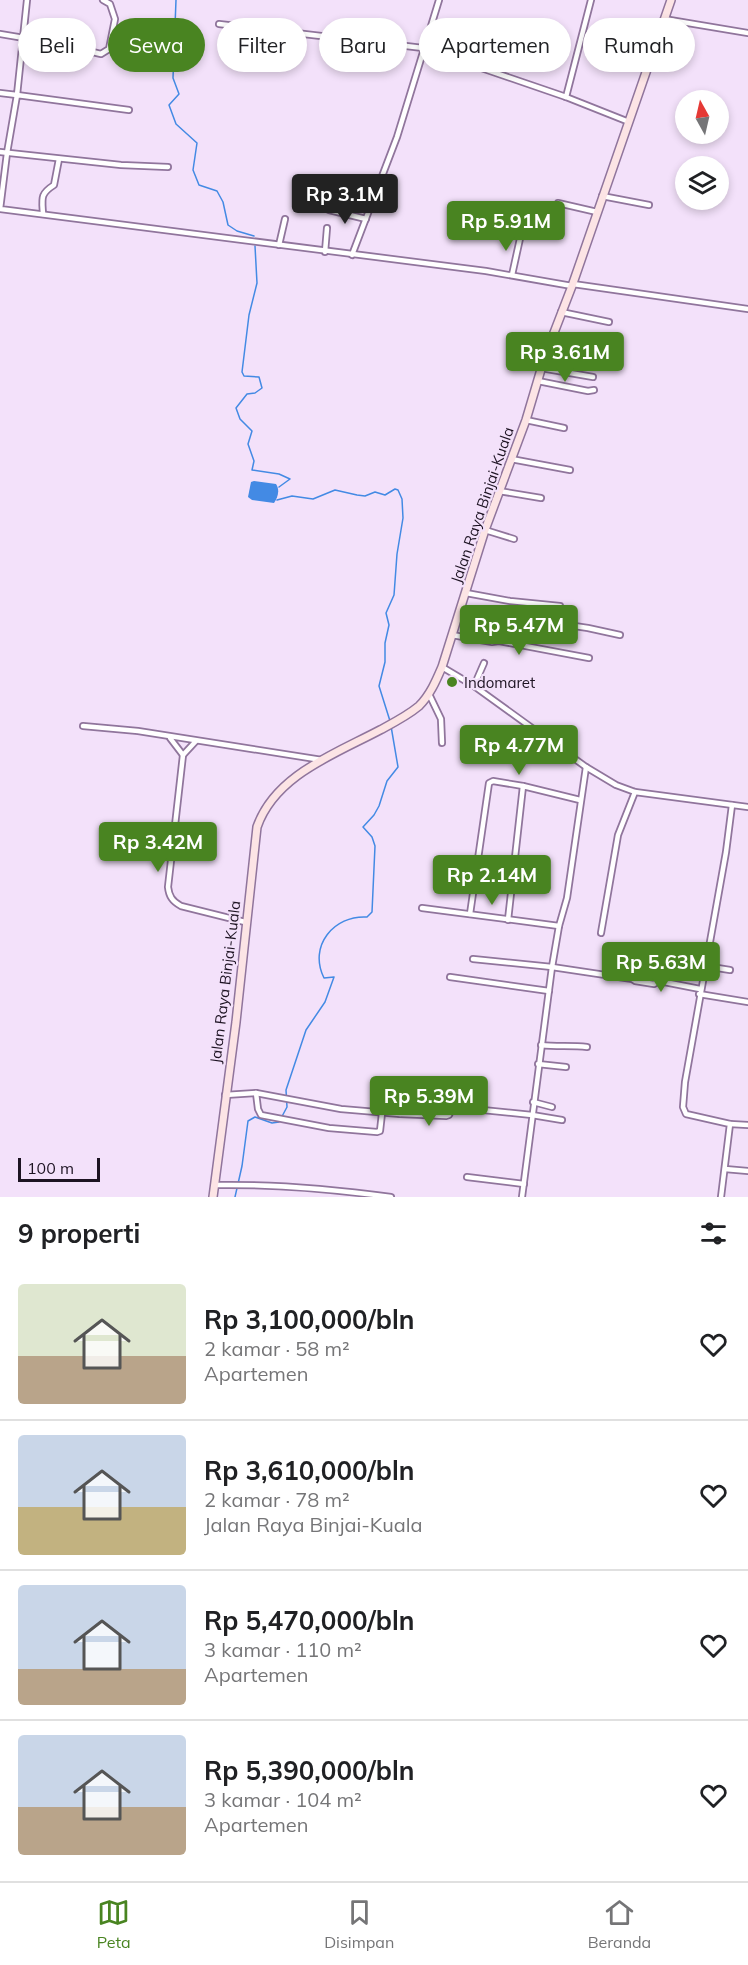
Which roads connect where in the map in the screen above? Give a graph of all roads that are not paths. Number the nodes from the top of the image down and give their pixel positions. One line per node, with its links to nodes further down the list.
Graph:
1 (27, 0): 6 (street)
2 (103, 0): 15 (street)
3 (439, 0): 7 (street)
4 (591, 0): 22 (street)
5 (670, 0): 8 (main road, Jalan Raya Binjai-Kuala)
6 (26, 18)
7 (433, 18)
8 (664, 18)
9 (695, 24): 10 (street)
10 (748, 33)
11 (0, 34): 13 (street)
12 (307, 34): 14 (street)
13 (18, 36)
14 (419, 48)
15 (96, 53)
16 (419, 62): 36 (street)
17 (20, 72): 21 (street)
18 (493, 72): 22 (street)
19 (646, 72): 24 (main road, Jalan Raya Binjai-Kuala)
20 (0, 93): 21 (street)
21 (17, 95): 23 (street); 26 (street)
22 (566, 97): 24 (street)
23 (129, 110)
24 (629, 122): 29 (main road, Jalan Raya Binjai-Kuala)
25 (0, 152): 26 (street)
26 (7, 153): 27 (street); 34 (street)
27 (59, 159): 28 (street); 34 (street)
28 (168, 167)
29 (602, 196): 31 (street); 33 (main road, Jalan Raya Binjai-Kuala)
30 (558, 203): 33 (street)
31 (649, 205)
32 (329, 210): 36 (street)
33 (597, 212): 43 (main road, Jalan Raya Binjai-Kuala)
34 (43, 214): 39 (street)
35 (285, 219): 39 (street)
36 (366, 219): 41 (street)
37 (327, 228): 40 (street)
38 (521, 234): 42 (street)
39 (279, 245): 40 (street)
40 (325, 252): 41 (street)
41 (352, 255): 42 (street)
42 (512, 274): 43 (street)
43 (572, 285): 44 (street); 45 (main road, Jalan Raya Binjai-Kuala)
44 (748, 309)
45 (561, 312): 46 (street); 47 (main road, Jalan Raya Binjai-Kuala)
46 (609, 322)
47 (541, 368): 48 (street); 49 (main road, Jalan Raya Binjai-Kuala)
48 (594, 377)
49 (538, 381): 50 (street); 51 (main road, Jalan Raya Binjai-Kuala)
50 (594, 390)
51 (526, 420): 52 (street); 53 (main road, Jalan Raya Binjai-Kuala)
52 (564, 428)
53 (511, 459): 54 (street); 55 (main road, Jalan Raya Binjai-Kuala)
54 (570, 470)
55 (499, 491): 56 (street); 57 (main road, Jalan Raya Binjai-Kuala)
56 (541, 498)
57 (485, 530): 58 (street); 59 (main road, Jalan Raya Binjai-Kuala)
58 (514, 539)
59 (466, 593): 60 (street); 61 (main road, Jalan Raya Binjai-Kuala)
60 (560, 606)
61 (460, 609): 62 (main road, Jalan Raya Binjai-Kuala); 63 (street)
62 (452, 635): 64 (street); 66 (main road, Jalan Raya Binjai-Kuala)
63 (620, 635)
64 (589, 658)
65 (484, 663): 67 (street)
66 (442, 667): 67 (street); 68 (main road, Jalan Raya Binjai-Kuala)
67 (474, 686): 75 (street)
68 (429, 694): 72 (street); 74 (main road, Jalan Raya Binjai-Kuala)
69 (83, 726): 70 (street)
70 (169, 737): 71 (street); 73 (street)
71 (196, 741): 73 (street); 74 (street)
72 (442, 743)
73 (183, 755): 84 (street)
74 (322, 760): 84 (main road, Jalan Raya Binjai-Kuala)
75 (586, 767): 77 (street); 78 (street)
76 (523, 786): 78 (street); 82 (street); 83 (street)
77 (635, 792): 79 (street); 86 (street)
78 (580, 800): 85 (street)
79 (732, 805): 80 (street); 88 (street)
80 (748, 807)
81 (422, 908): 82 (street)
82 (470, 914): 83 (street)
83 (508, 920): 85 (street)
84 (245, 922): 101 (main road, Jalan Raya Binjai-Kuala)
85 (559, 926): 89 (street)
86 (601, 933)
87 (473, 959): 89 (street)
88 (705, 966): 90 (street); 93 (street)
89 (552, 967): 92 (street); 93 (street)
90 (730, 970)
91 (450, 977): 92 (street)
92 (549, 991): 95 (street)
93 (699, 992): 94 (street); 108 (street)
94 (748, 1002)
95 (541, 1046): 96 (street); 97 (street)
96 (587, 1047)
97 (538, 1064): 98 (street); 102 (street)
98 (566, 1067)
99 (256, 1093): 101 (street); 104 (street); 104 (street)
100 (399, 1094): 105 (street)
101 (225, 1095): 114 (main road, Jalan Raya Binjai-Kuala)
102 (533, 1102): 103 (street); 106 (street)
103 (552, 1107)
104 (382, 1113): 105 (street)
105 (400, 1114): 106 (street)
106 (532, 1115): 107 (street); 113 (street)
107 (562, 1120)
108 (730, 1124): 109 (street); 110 (street)
109 (748, 1125)
110 (725, 1168): 111 (street); 118 (street)
111 (748, 1171)
112 (466, 1177): 113 (street)
113 (524, 1184): 117 (street)
114 (214, 1185): 115 (main road, Jalan Raya Binjai-Kuala); 116 (street)
115 (213, 1197)
116 (391, 1197)
117 (522, 1197)
118 (721, 1197)

